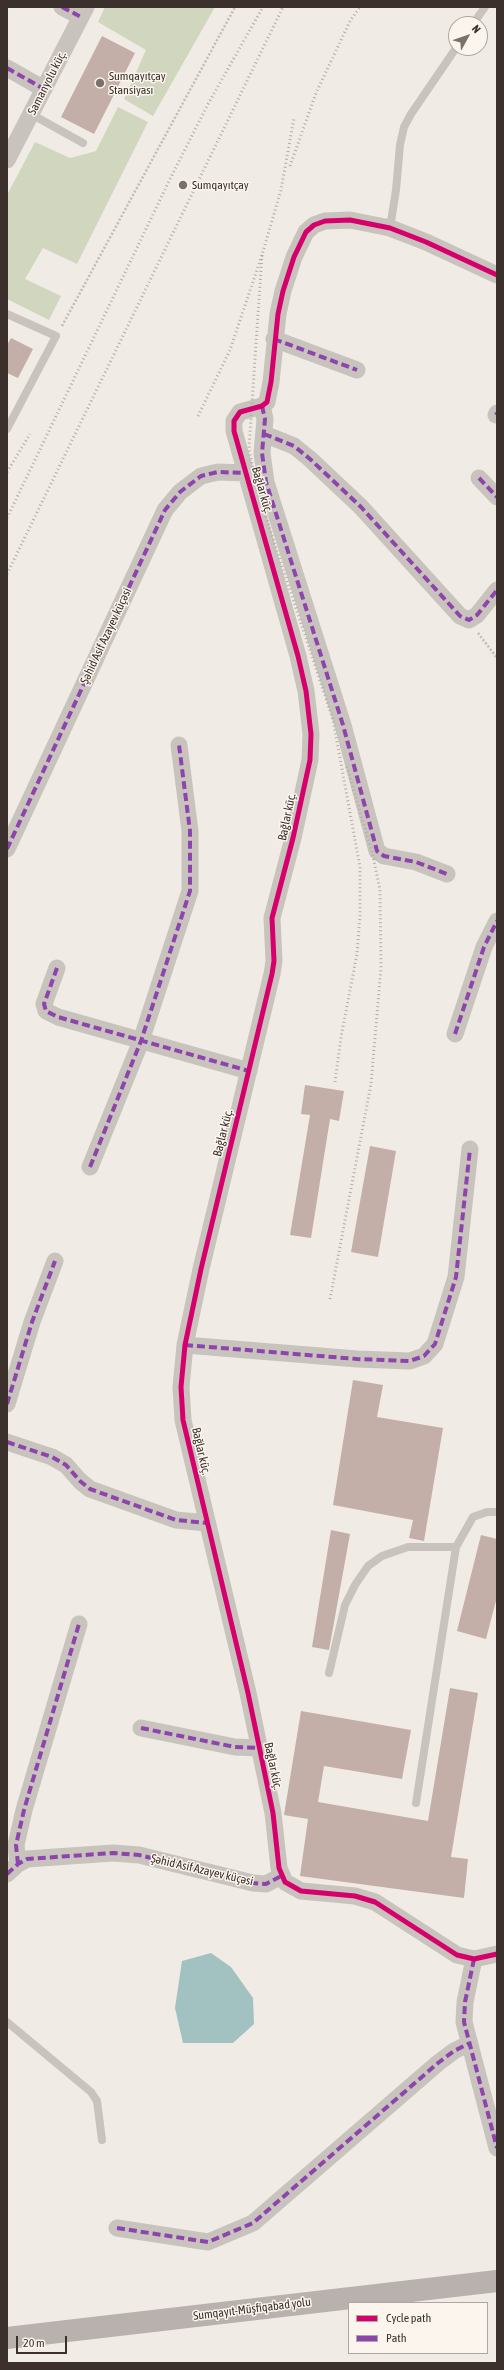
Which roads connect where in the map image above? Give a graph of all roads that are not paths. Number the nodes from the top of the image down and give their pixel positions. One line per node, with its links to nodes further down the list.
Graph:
1 (62, 7): 3 (street)
2 (485, 7): 4 (lane)
3 (83, 12): 7 (street, Samanyolu küç.)
4 (479, 16)
5 (451, 56): 11 (lane)
6 (7, 68): 7 (street)
7 (44, 89): 8 (street, Samanyolu küç.)
8 (31, 114): 9 (lane); 10 (street, Samanyolu küç.)
9 (83, 143)
10 (7, 160)
11 (390, 228): 12 (street); 14 (street)
12 (497, 275)
13 (7, 314): 17 (lane)
14 (274, 339): 15 (street); 16 (street)
15 (357, 370)
16 (256, 407): 18 (street); 19 (street, Bağlar küç.)
17 (7, 429)
18 (264, 434): 22 (street); 25 (street)
19 (246, 473): 24 (street, Şəhid Asif Azayev küçəsi); 30 (street, Bağlar küç.)
20 (479, 478): 21 (street)
21 (497, 497)
22 (497, 590)
23 (179, 745): 29 (street)
24 (7, 849)
25 (447, 874)
26 (497, 921): 28 (street)
27 (57, 968): 29 (street)
28 (455, 1034)
29 (141, 1041): 30 (street); 32 (street)
30 (249, 1071): 34 (street, Bağlar küç.)
31 (470, 1149): 34 (street)
32 (90, 1167)
33 (55, 1261): 35 (street)
34 (185, 1345): 38 (street, Bağlar küç.)
35 (7, 1404)
36 (7, 1442): 38 (street)
37 (497, 1512): 39 (lane)
38 (207, 1523): 43 (street, Bağlar küç.)
39 (456, 1547): 41 (lane); 44 (lane)
40 (79, 1624): 45 (street)
41 (329, 1673)
42 (141, 1728): 43 (street)
43 (259, 1748): 46 (street, Bağlar küç.)
44 (416, 1803)
45 (12, 1869): 46 (street, Şəhid Asif Azayev küçəsi)
46 (281, 1876): 48 (street)
47 (497, 1954): 48 (street)
48 (474, 1959): 50 (street)
49 (7, 2022): 51 (lane)
50 (468, 2044): 52 (street); 53 (street)
51 (102, 2140)
52 (497, 2148)
53 (117, 2228)
54 (497, 2281): 55 (main road, Sumqayıt-Müşfiqabad yolu)
55 (7, 2338)

